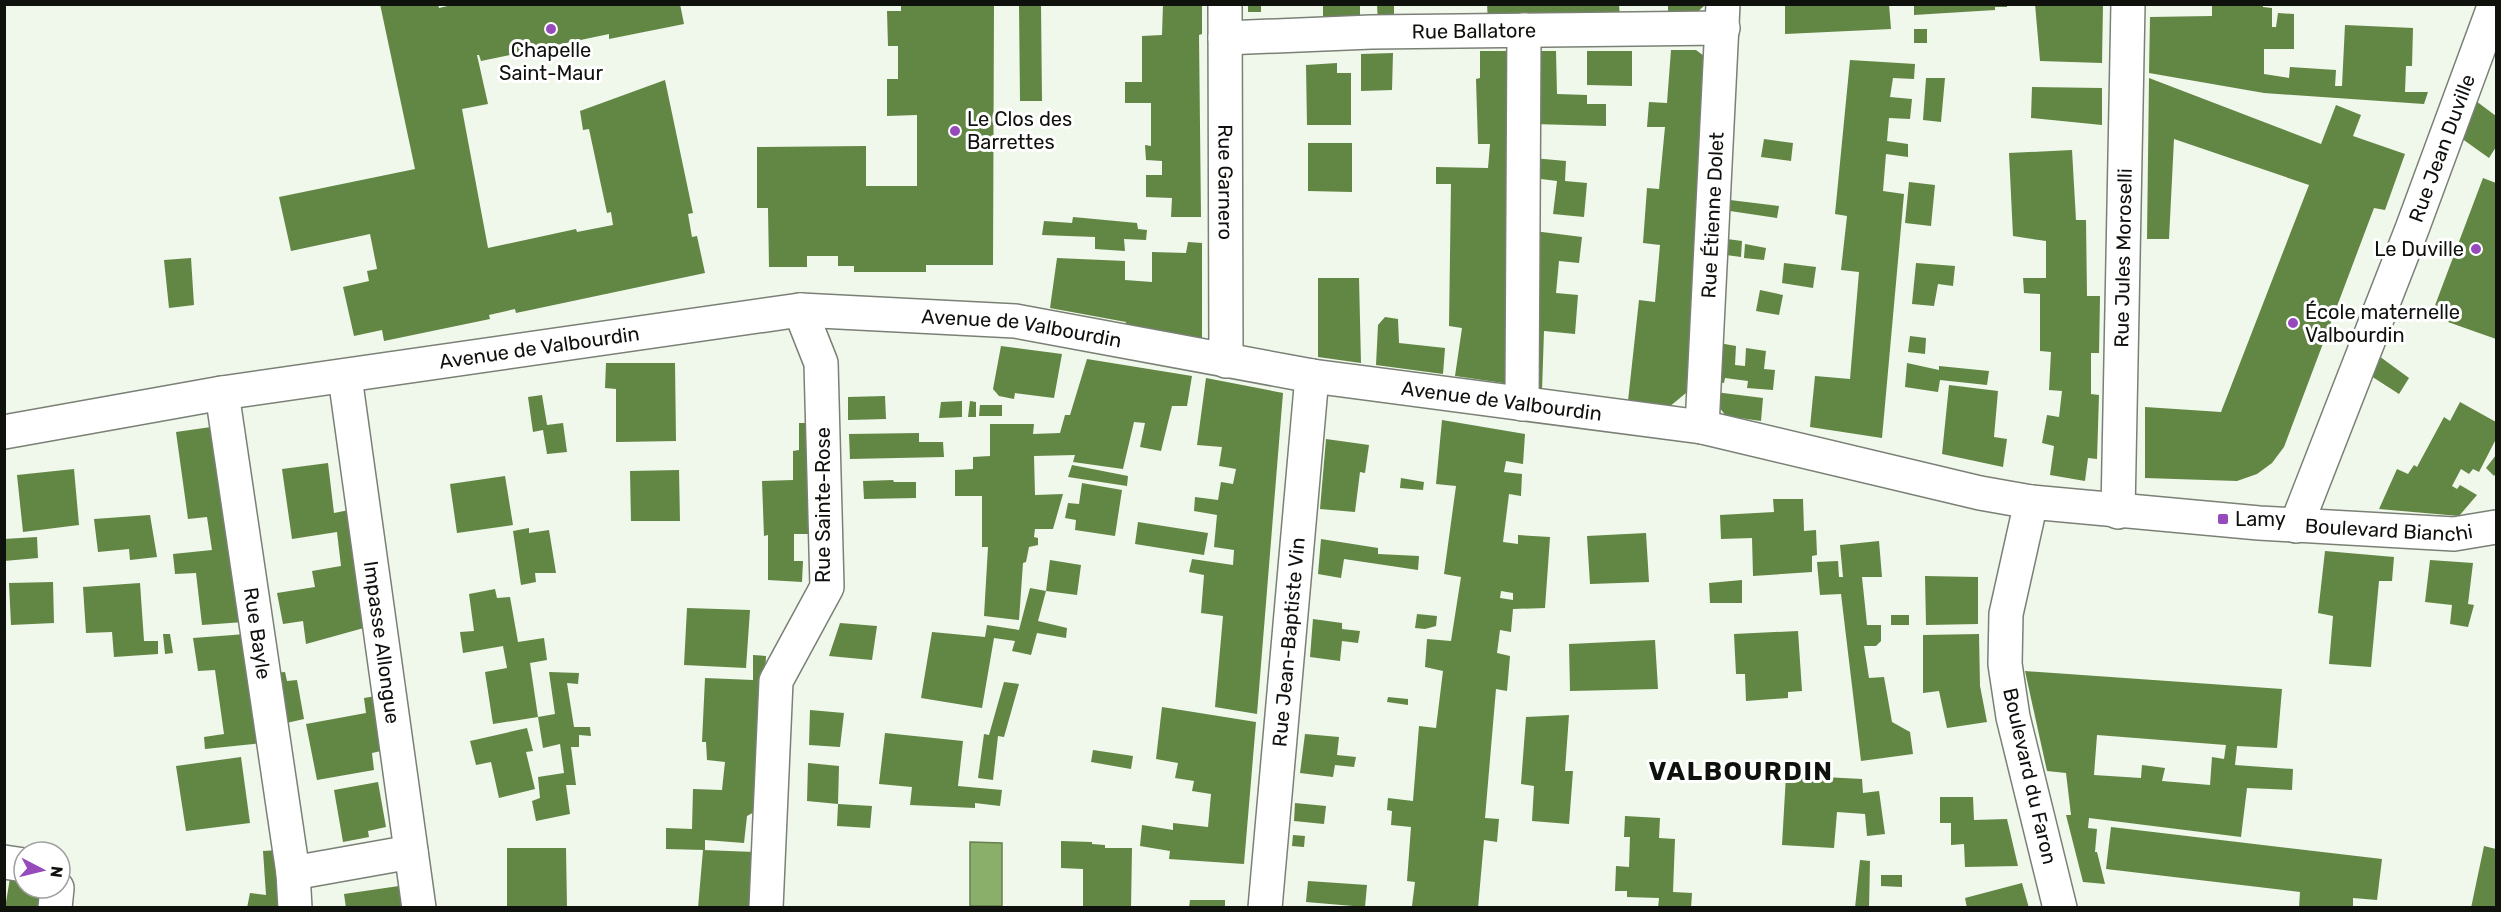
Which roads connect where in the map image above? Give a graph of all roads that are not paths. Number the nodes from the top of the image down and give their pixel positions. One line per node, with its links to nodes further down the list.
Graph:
1 (1225, 4): 7 (street, Rue Garnero)
2 (2128, 4): 17 (street, Rue Jules Moroselli)
3 (2495, 4): 18 (street, Rue Jean Duville)
4 (1723, 16): 6 (street, Rue Ballatore); 14 (street, Rue Étienne Dolet)
5 (1370, 18): 6 (street, Rue Ballatore); 7 (street, Rue Ballatore)
6 (1524, 30): 13 (street)
7 (1225, 38): 9 (street, Rue Garnero)
8 (800, 310): 9 (street, Avenue de Valbourdin); 11 (street, Avenue de Valbourdin); 24 (street, Rue Sainte-Rose)
9 (1226, 361): 10 (street, Avenue de Valbourdin)
10 (1312, 376): 13 (street, Avenue de Valbourdin); 25 (street, Rue Jean-Baptiste Vin)
11 (345, 377): 12 (street, Avenue de Valbourdin); 20 (street, Impasse Allongue)
12 (222, 393): 15 (street, Avenue de Valbourdin); 21 (street, Rue Bayle)
13 (1522, 404): 14 (street, Avenue de Valbourdin)
14 (1702, 427): 16 (street, Avenue de Valbourdin)
15 (4, 432)
16 (2031, 502): 17 (street, Boulevard Bianchi); 26 (street, Boulevard du Faron)
17 (2118, 512): 18 (street, Boulevard Bianchi)
18 (2296, 526): 19 (street, Boulevard Bianchi)
19 (2496, 527)
20 (411, 852): 21 (street); 23 (street, Impasse Allongue)
21 (293, 873): 22 (street, Rue Bayle)
22 (295, 908)
23 (419, 908)
24 (766, 908)
25 (1265, 908)
26 (2060, 908)

